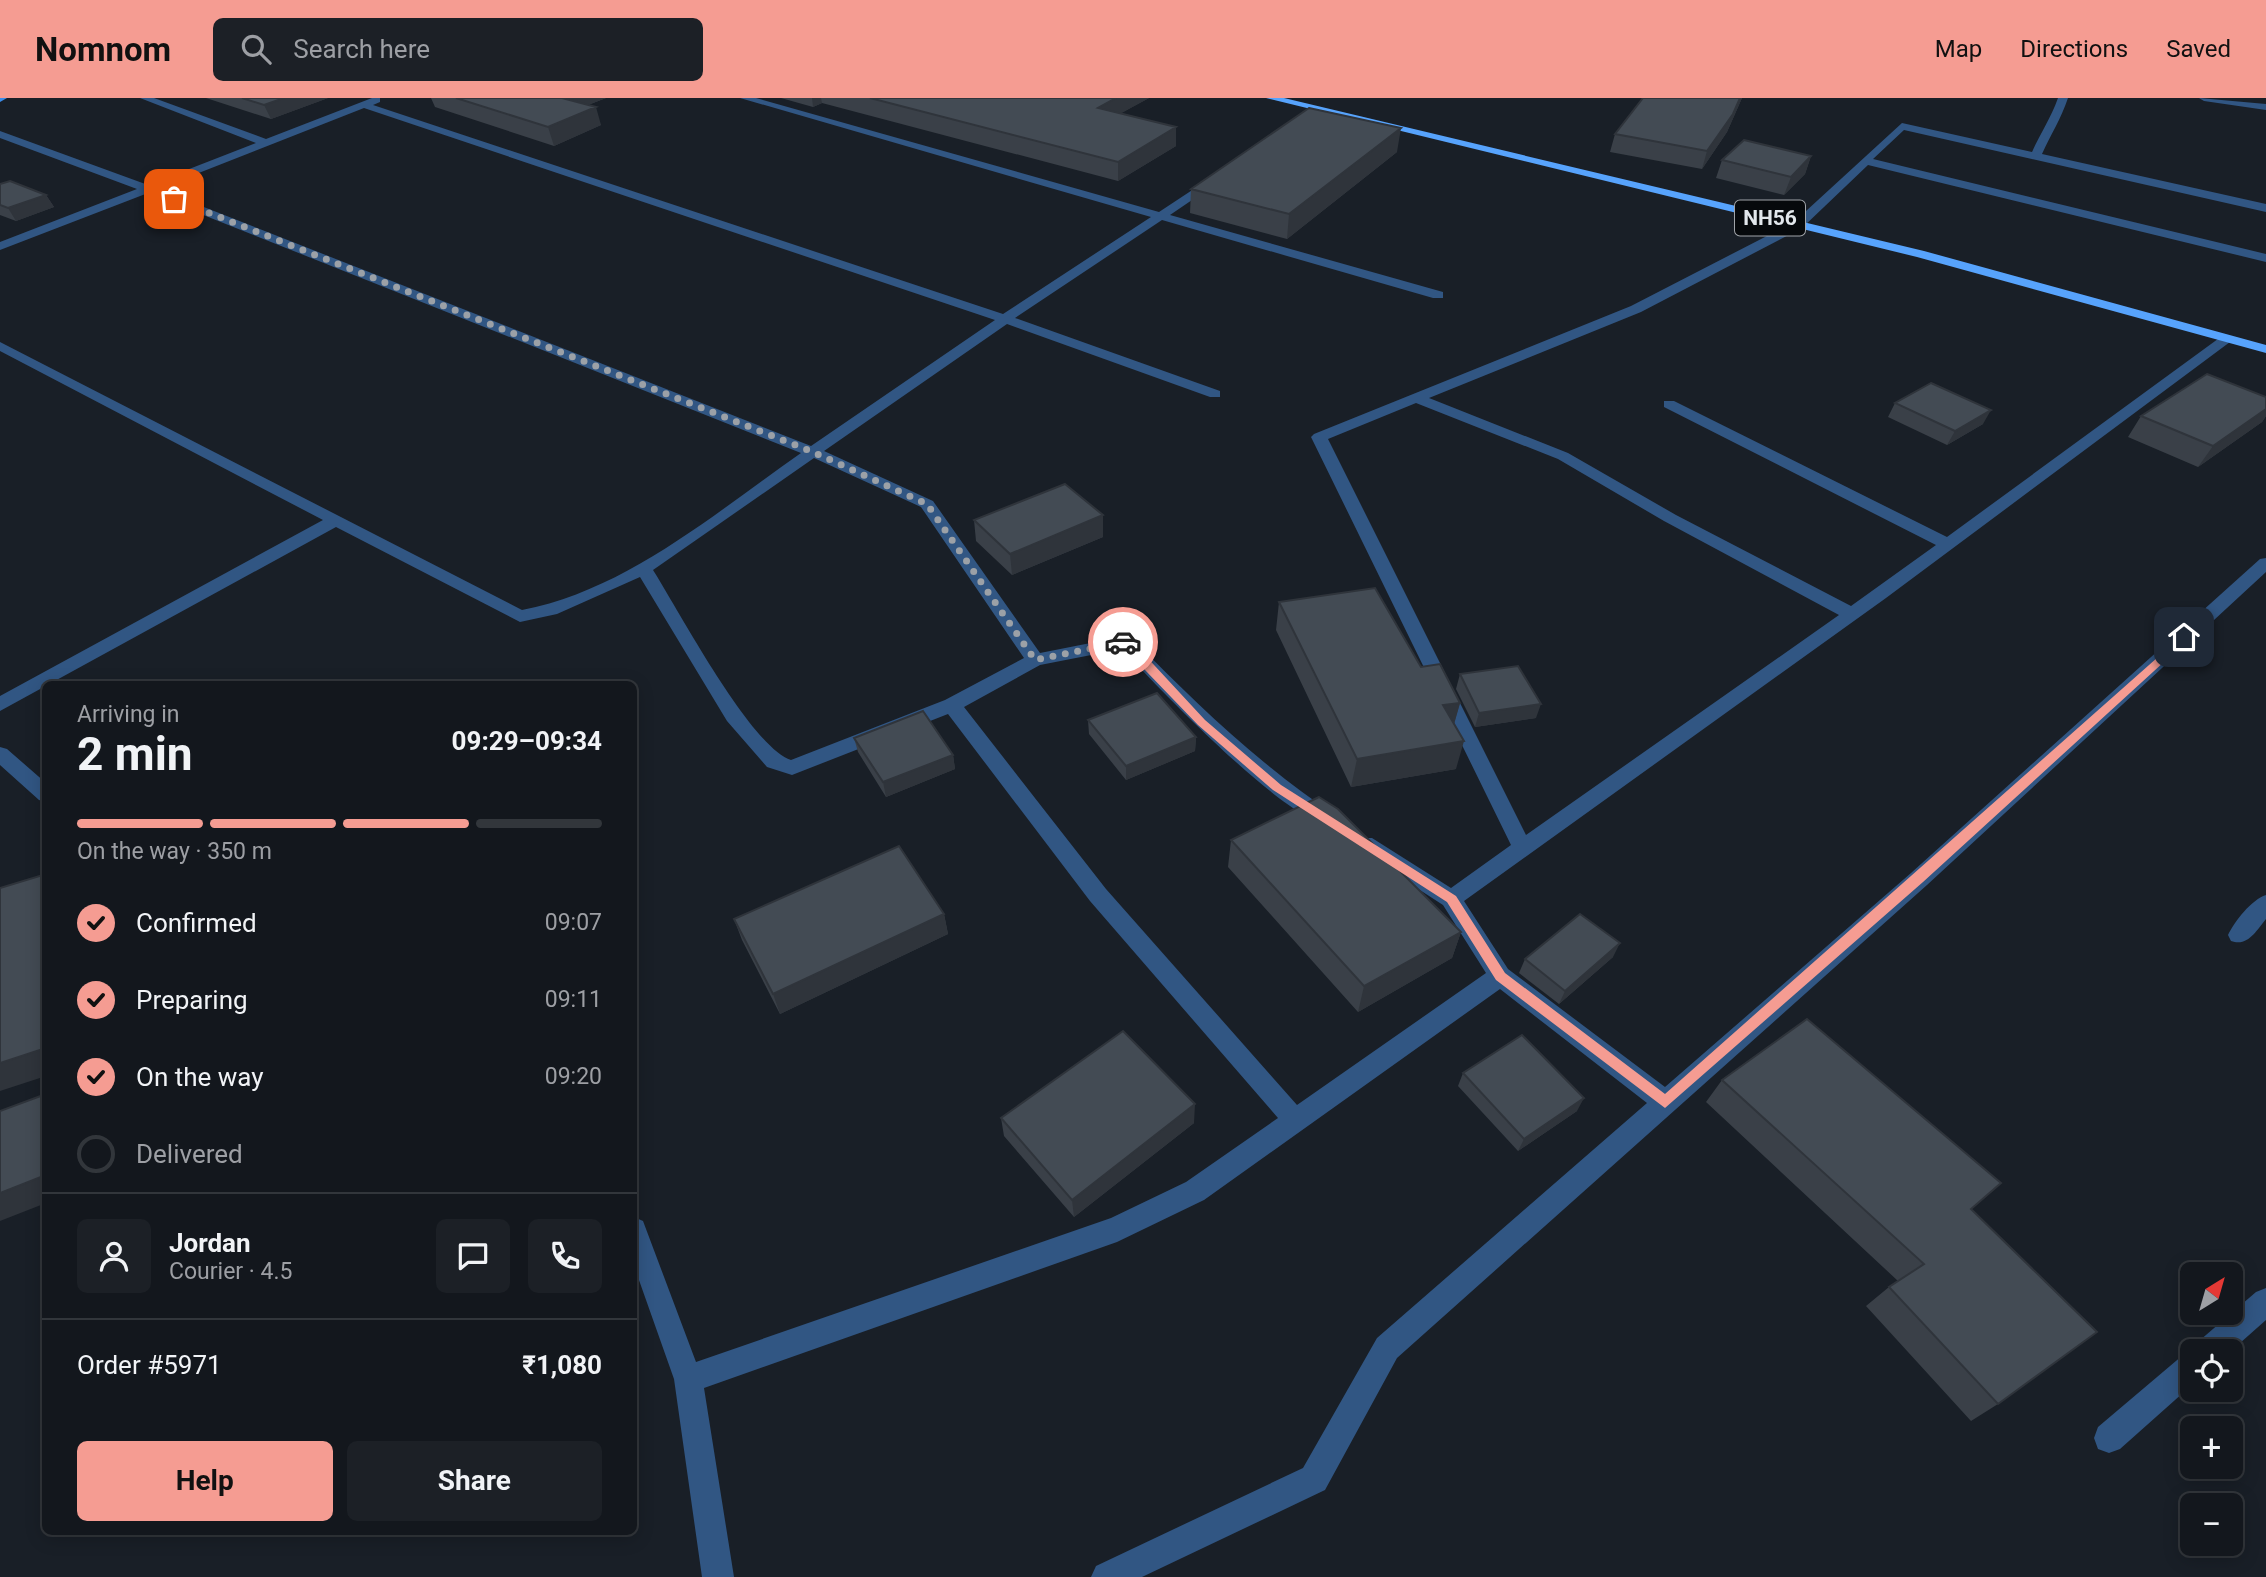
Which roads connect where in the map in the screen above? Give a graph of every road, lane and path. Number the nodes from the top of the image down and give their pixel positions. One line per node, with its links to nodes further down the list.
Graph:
1 (145, 98): 10 (street)
2 (381, 98): 7 (street)
3 (745, 98): 16 (street)
4 (1271, 98): 17 (highway, NH56)
5 (2063, 98): 11 (street)
6 (2204, 98): 8 (street)
7 (364, 105): 10 (street); 21 (street)
8 (2266, 107)
9 (0, 134): 14 (street)
10 (267, 143): 14 (street)
11 (2036, 156): 12 (street); 15 (street)
12 (1866, 160): 17 (street); 19 (street)
13 (1227, 170): 16 (street)
14 (149, 188): 18 (street); 28 (street)
15 (2266, 208)
16 (1162, 217): 20 (street); 21 (street)
17 (1798, 225): 22 (highway, NH56); 26 (street)
18 (0, 246)
19 (2266, 258)
20 (1438, 295)
21 (1005, 319): 25 (street); 28 (street)
22 (2227, 339): 24 (highway, NH56); 30 (street)
23 (0, 346): 29 (street)
24 (2266, 349)
25 (1214, 394)
26 (1416, 398): 33 (street); 39 (street)
27 (1669, 404): 30 (street)
28 (813, 452): 32 (street); 34 (street)
29 (336, 520): 32 (street); 35 (street)
30 (1948, 544): 33 (street)
31 (2266, 563): 44 (street)
32 (644, 569): 36 (street)
33 (1852, 614): 39 (street)
34 (1035, 660): 36 (street); 40 (street)
35 (0, 704)
36 (952, 705): 45 (street)
37 (0, 754): 38 (street)
38 (42, 791)
39 (1522, 849): 40 (street)
40 (1451, 899): 43 (street)
41 (2266, 904): 42 (street)
42 (2239, 935)
43 (1500, 976): 44 (street); 45 (street)
44 (1665, 1102): 53 (street)
45 (1295, 1120): 50 (street)
46 (637, 1238): 50 (street)
47 (2266, 1302): 48 (street)
48 (2223, 1339)
49 (2180, 1376): 51 (street)
50 (688, 1379): 52 (street)
51 (2109, 1438)
52 (718, 1577)
53 (1107, 1577)

